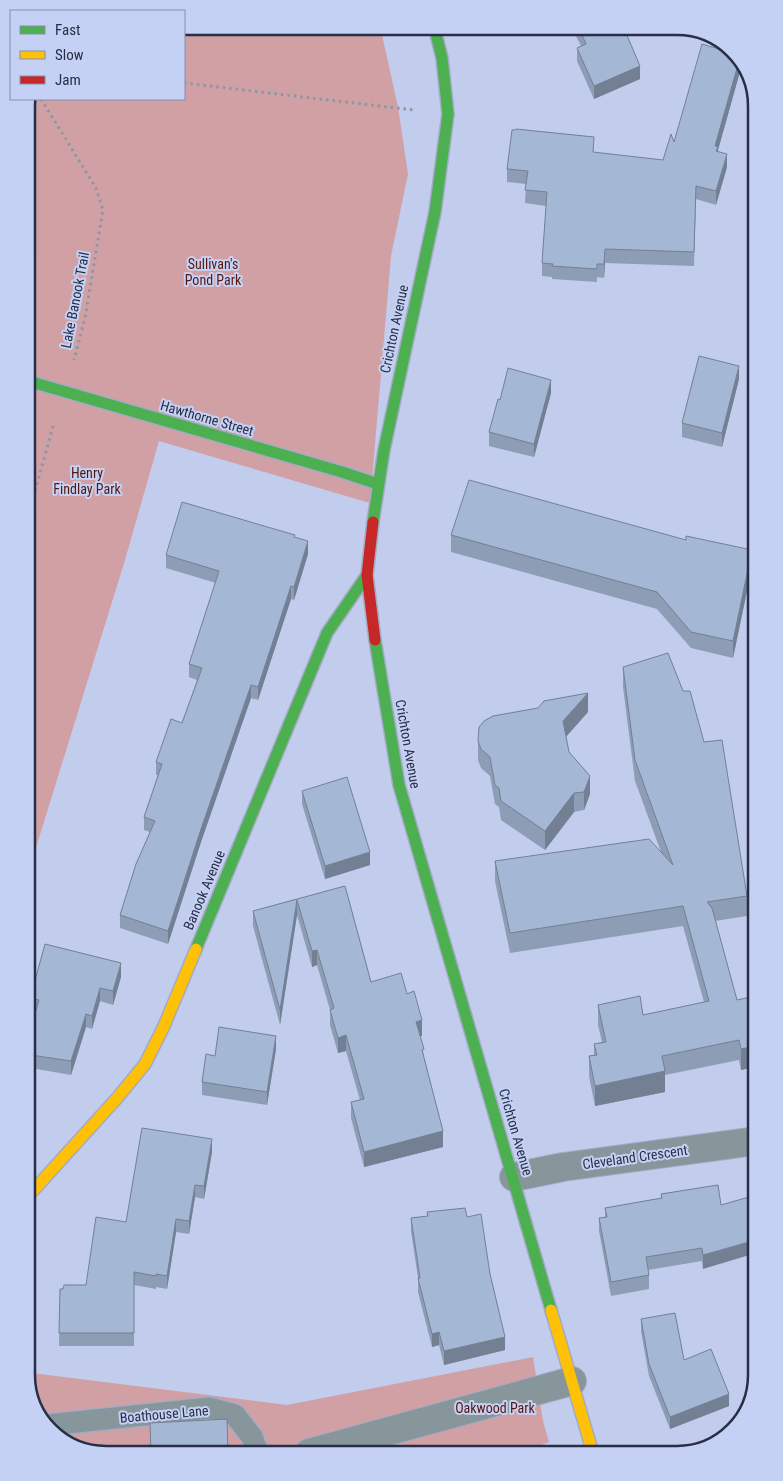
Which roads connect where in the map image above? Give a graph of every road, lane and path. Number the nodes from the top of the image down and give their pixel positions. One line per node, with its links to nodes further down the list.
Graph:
1 (438, 35): 4 (street, Crichton Avenue)
2 (185, 83): 4 (path)
3 (42, 100): 6 (path, Lake Banook Trail)
4 (448, 114): 7 (street, Crichton Avenue)
5 (35, 383): 6 (street, Hawthorne Street)
6 (66, 394): 7 (street, Hawthorne Street); 8 (path, Lake Banook Trail)
7 (378, 484): 9 (street, Crichton Avenue)
8 (35, 492)
9 (368, 576): 11 (street, Crichton Avenue); 12 (street, Banook Avenue)
10 (748, 1142): 11 (street, Cleveland Crescent)
11 (514, 1177): 13 (street, Crichton Avenue)
12 (35, 1190)
13 (572, 1381): 16 (street); 17 (street, Crichton Avenue)
14 (56, 1424): 15 (lane, Boathouse Lane)
15 (255, 1446)
16 (331, 1446)
17 (591, 1446)

